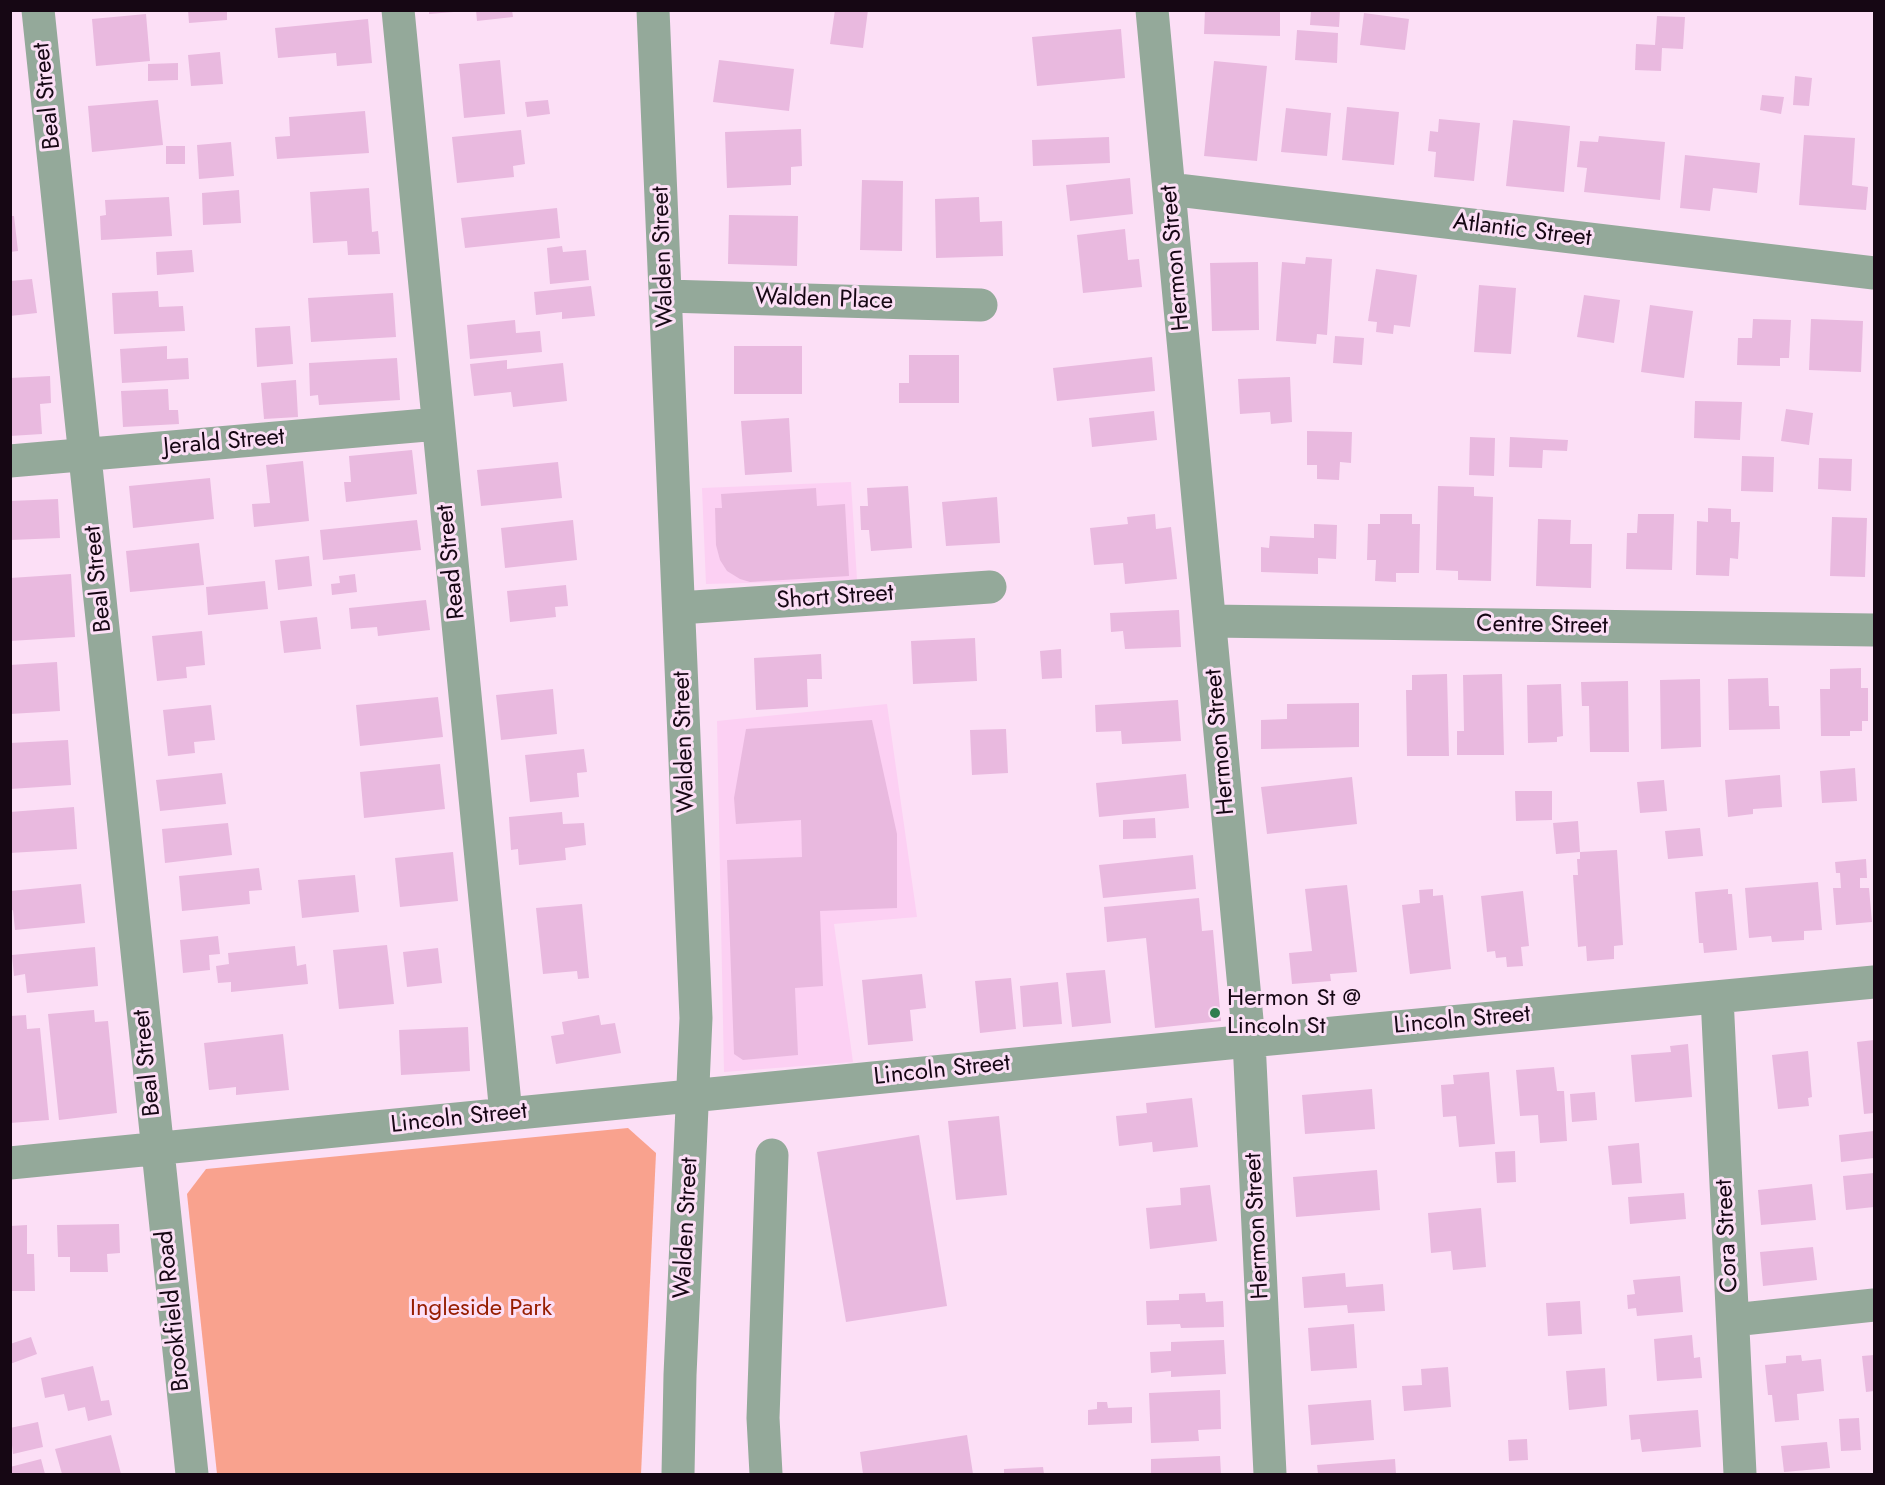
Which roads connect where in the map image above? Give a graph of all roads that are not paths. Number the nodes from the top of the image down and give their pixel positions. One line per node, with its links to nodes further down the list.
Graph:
1 (38, 10): 10 (street, Beal Street)
2 (398, 10): 9 (street, Read Street)
3 (653, 10): 7 (street, Walden Street)
4 (1152, 10): 5 (street, Hermon Street)
5 (1169, 189): 6 (street, Atlantic Street); 14 (street, Hermon Street)
6 (1875, 273)
7 (666, 296): 8 (street, Walden Place); 13 (street, Walden Street)
8 (981, 304)
9 (438, 424): 10 (street, Jerald Street); 20 (street, Read Street)
10 (86, 455): 11 (street, Jerald Street); 21 (street, Beal Street)
11 (10, 461)
12 (990, 587): 13 (street, Short Street)
13 (679, 608): 19 (street, Walden Street)
14 (1210, 621): 15 (street, Centre Street); 18 (street, Hermon Street)
15 (1875, 630)
16 (1875, 982): 17 (street, Lincoln Street)
17 (1717, 997): 18 (street, Lincoln Street); 25 (street, Cora Street)
18 (1249, 1041): 19 (street, Lincoln Street); 29 (street, Hermon Street)
19 (693, 1096): 20 (street, Lincoln Street); 27 (street, Walden Street)
20 (506, 1114): 21 (street, Lincoln Street)
21 (156, 1148): 23 (street, Lincoln Street); 26 (street, Brookfield Road)
22 (772, 1155): 28 (street)
23 (10, 1163)
24 (1875, 1305): 25 (street)
25 (1733, 1320): 30 (street, Cora Street)
26 (192, 1474)
27 (678, 1474)
28 (766, 1474)
29 (1270, 1474)
30 (1740, 1474)

